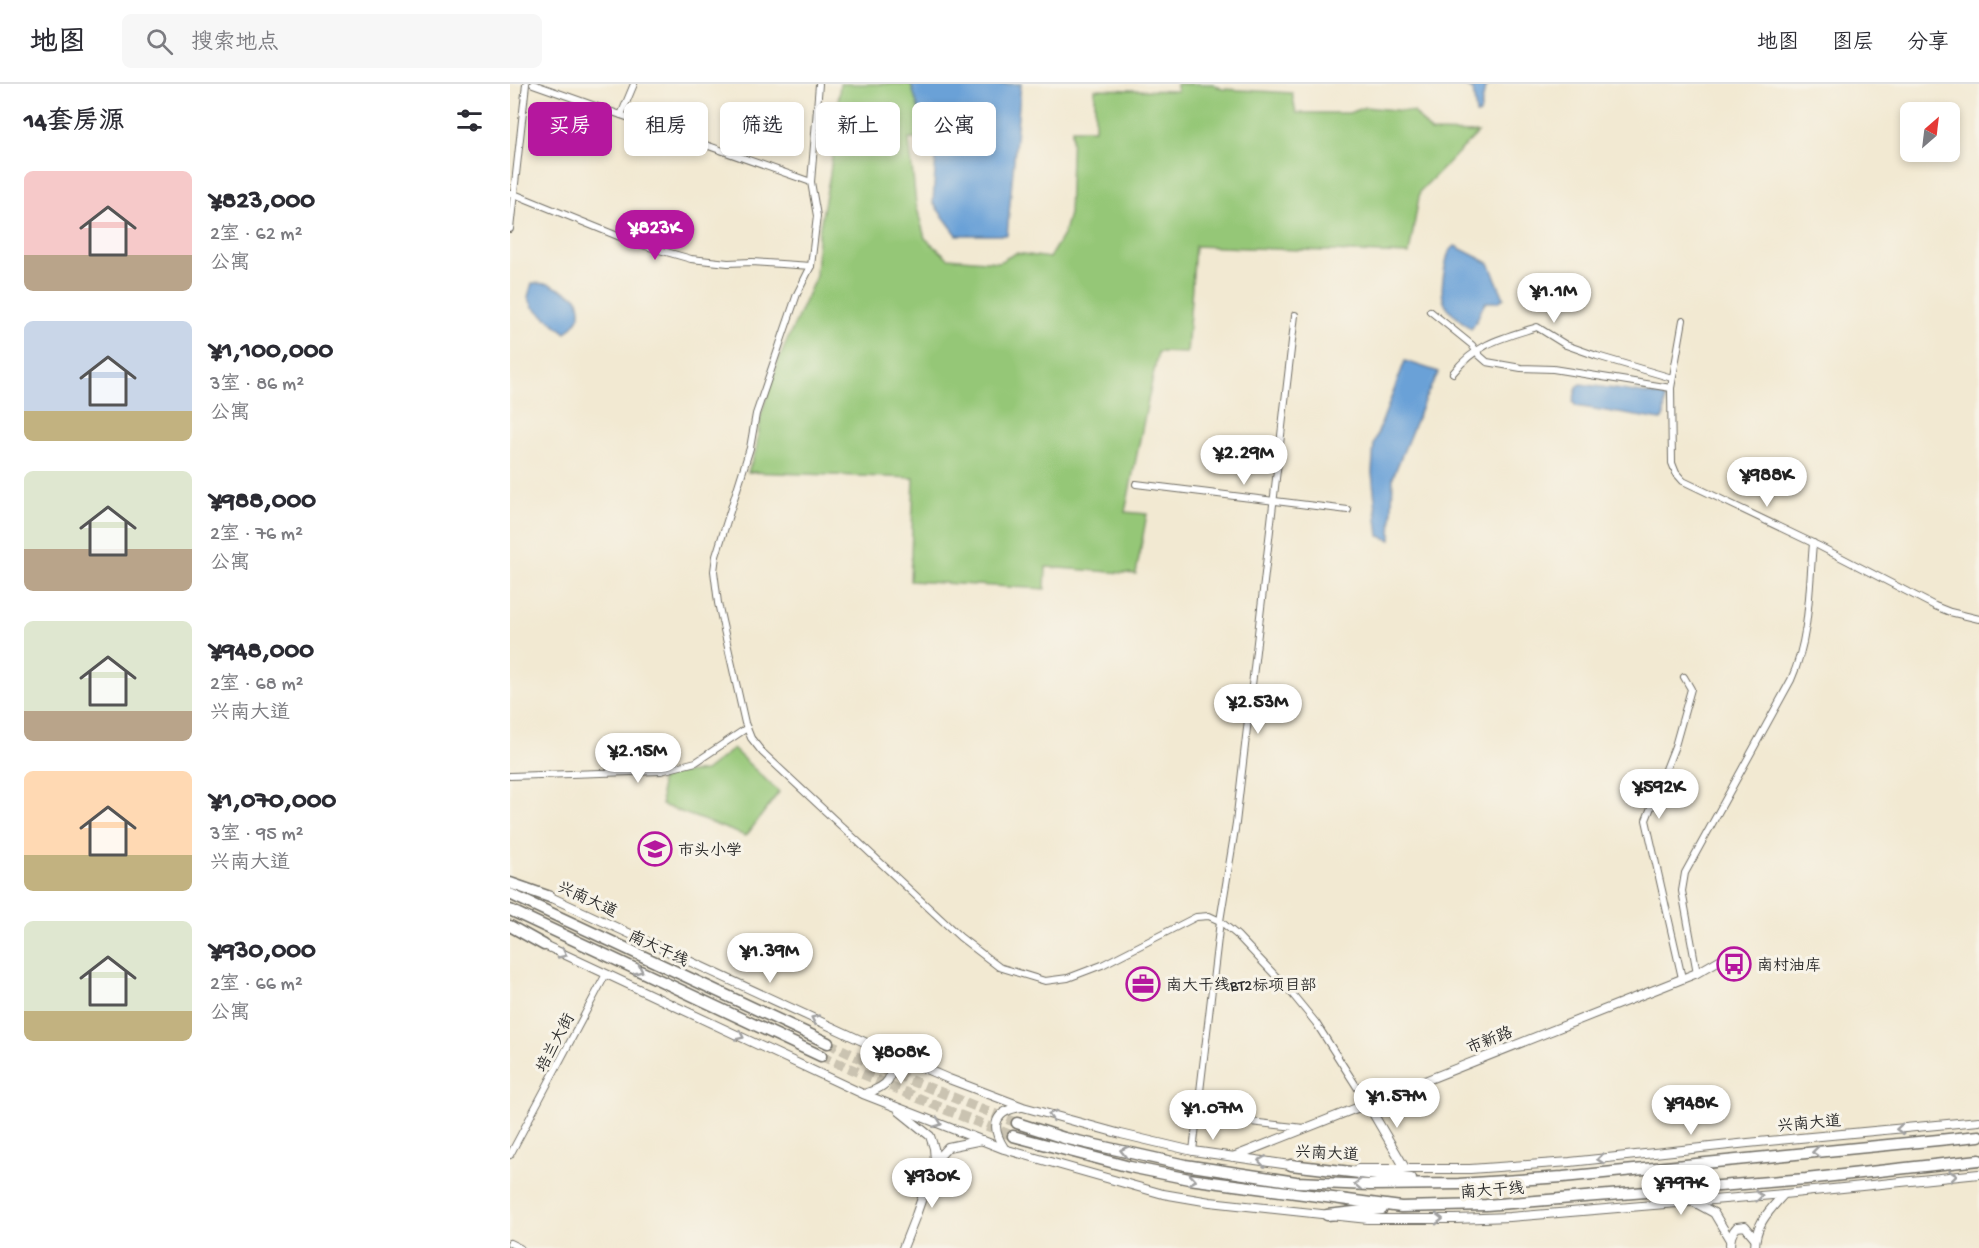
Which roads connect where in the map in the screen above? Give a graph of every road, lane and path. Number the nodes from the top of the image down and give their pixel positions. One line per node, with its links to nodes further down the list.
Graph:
1 (526, 84): 7 (street)
2 (533, 84): 5 (street)
3 (633, 84): 5 (street)
4 (819, 84): 6 (street)
5 (621, 115): 6 (street)
6 (811, 182): 9 (street)
7 (512, 194): 8 (street); 9 (street)
8 (510, 229)
9 (811, 266): 23 (street)
10 (1430, 311): 13 (street)
11 (1295, 315): 18 (street)
12 (1683, 320): 15 (street)
13 (1477, 351): 14 (street); 15 (street); 16 (street)
14 (1453, 373)
15 (1672, 378): 16 (street)
16 (1671, 388): 20 (street)
17 (1136, 484): 18 (street)
18 (1274, 502): 19 (street); 30 (street)
19 (1348, 510)
20 (1813, 543): 21 (street); 34 (street)
21 (1979, 619)
22 (1684, 677): 36 (street)
23 (747, 728): 24 (street); 30 (street)
24 (510, 776)
25 (510, 878): 28 (main road, 兴南大道)
26 (510, 883): 28 (highway)
27 (510, 894): 37 (highway, 南大干线)
28 (550, 897): 38 (main road, 兴南大道, one-way to 28)
29 (510, 910): 39 (highway, 南大干线, one-way to 39)
30 (1220, 921): 41 (street); 44 (street)
31 (510, 927): 32 (highway)
32 (544, 945): 35 (main road, one-way to 35)
33 (1723, 958): 34 (main road, 市新路)
34 (1696, 973): 36 (main road, 市新路)
35 (606, 974): 40 (main road, one-way to 40); 53 (street, 培兰大街)
36 (1682, 978): 41 (main road, 市新路)
37 (828, 1043)
38 (884, 1051): 40 (main road); 43 (main road, 兴南大道)
39 (821, 1056)
40 (863, 1094): 42 (main road)
41 (1367, 1104): 47 (main road, 市新路); 58 (main road)
42 (892, 1105): 50 (main road, one-way to 50); 56 (main road)
43 (1023, 1107): 51 (main road); 52 (main road, 兴南大道, one-way to 43)
44 (1197, 1116): 47 (street); 52 (street)
45 (1979, 1121): 58 (main road, 兴南大道, one-way to 58)
46 (1017, 1123): 60 (highway, 南大干线, one-way to 46)
47 (1305, 1128): 54 (main road, 市新路)
48 (1013, 1136): 63 (highway, 南大干线, one-way to 63)
49 (1979, 1136): 60 (highway, 南大干线, one-way to 60)
50 (982, 1140): 51 (main road); 56 (main road)
51 (1004, 1149): 64 (main road)
52 (1193, 1151): 54 (main road, 兴南大道)
53 (510, 1155)
54 (1232, 1157): 57 (main road, 兴南大道, one-way to 54)
55 (1979, 1160): 63 (highway, 南大干线)
56 (934, 1161): 69 (main road)
57 (1291, 1166): 58 (main road, 兴南大道); 60 (highway)
58 (1404, 1168)
59 (1979, 1174): 61 (main road, one-way to 59)
60 (1459, 1184)
61 (1784, 1194): 62 (main road, one-way to 61); 65 (main road)
62 (1693, 1202): 64 (main road, one-way to 62); 67 (main road)
63 (1401, 1207): 64 (highway)
64 (1328, 1215)
65 (1755, 1238): 67 (main road); 70 (main road)
66 (510, 1243): 68 (street)
67 (1730, 1244)
68 (520, 1248)
69 (903, 1248)
70 (1755, 1248)

